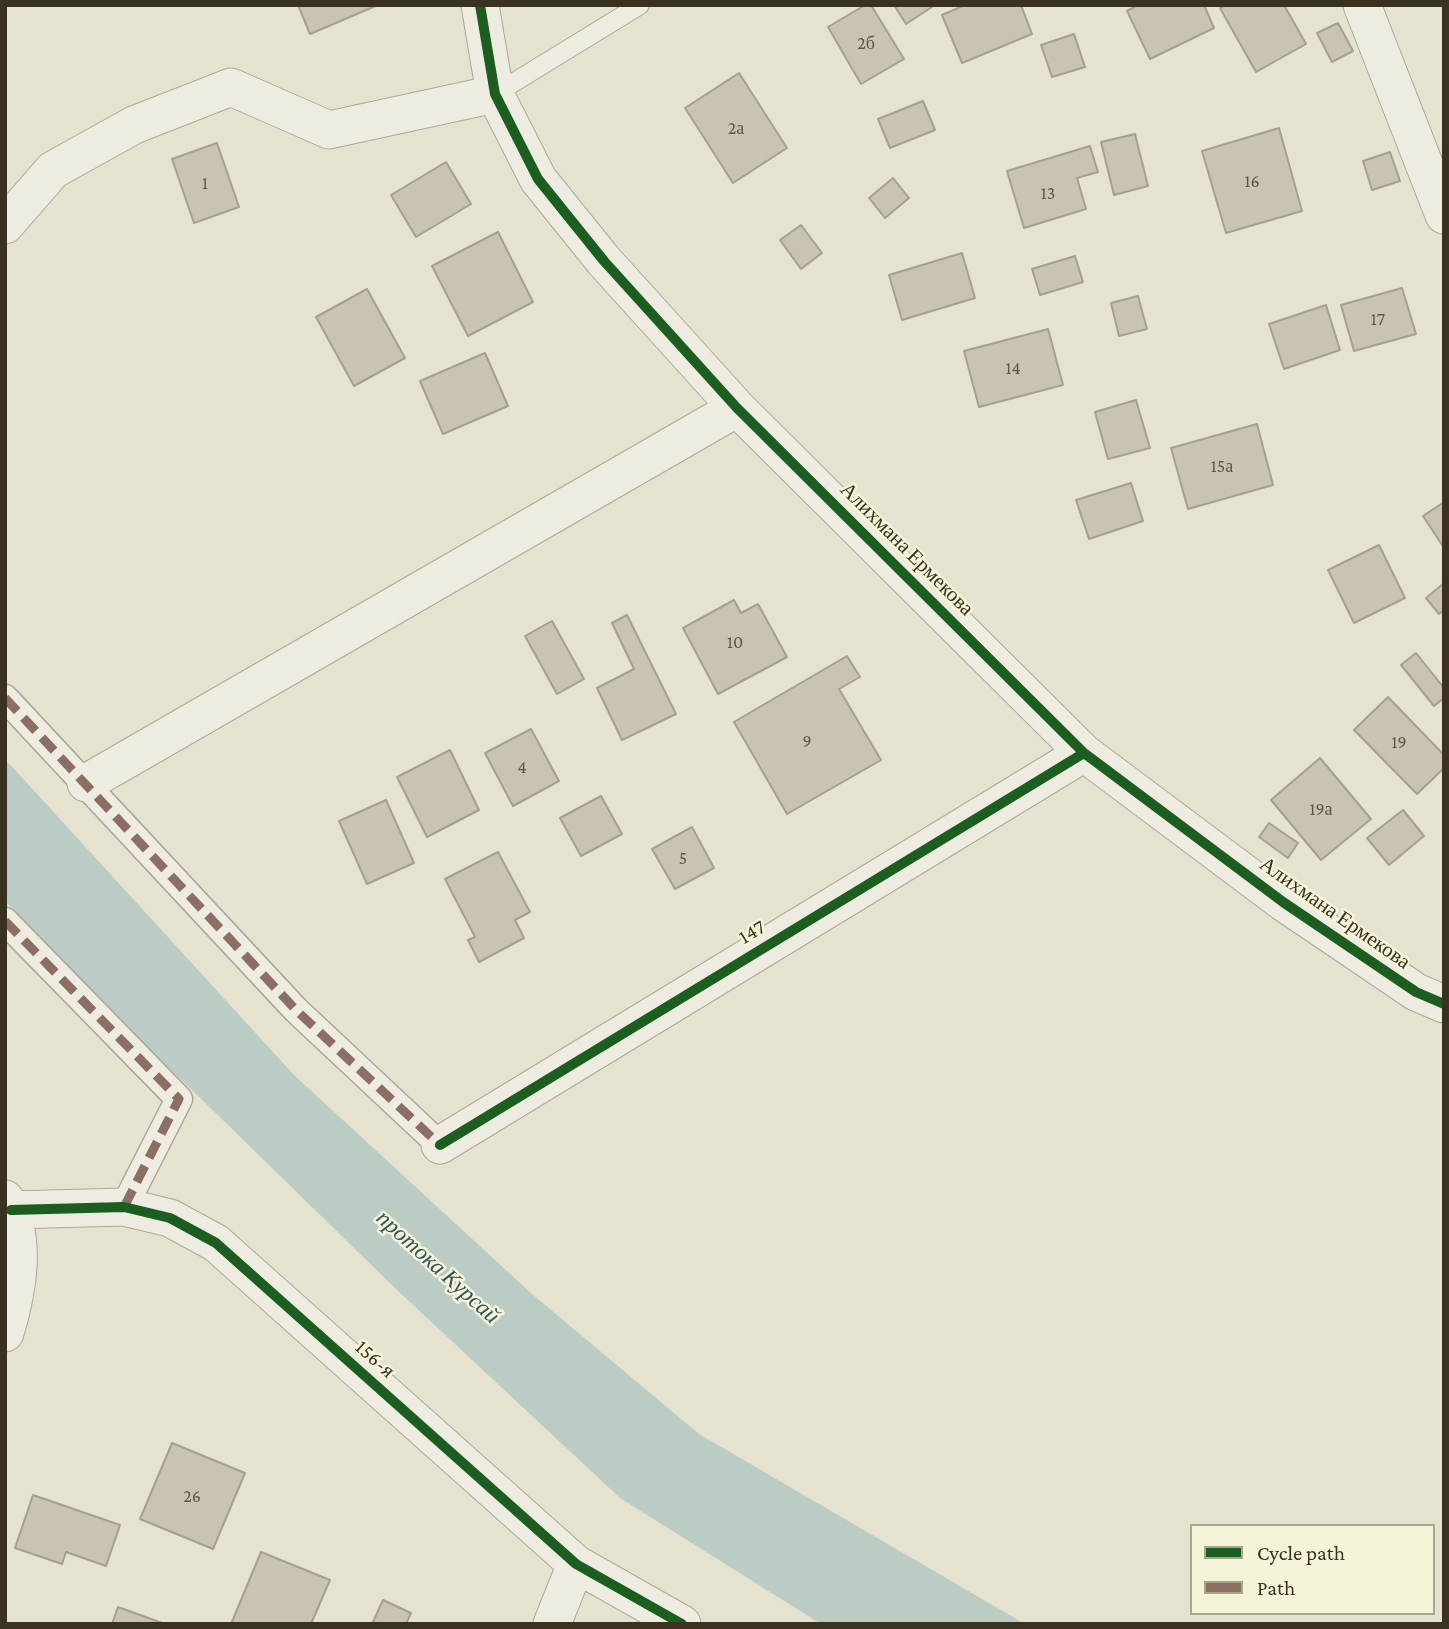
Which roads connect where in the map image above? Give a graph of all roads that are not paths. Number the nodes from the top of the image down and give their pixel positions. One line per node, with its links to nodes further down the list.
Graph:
1 (480, 5): 4 (street, Алихмана Ермекова)
2 (640, 5): 4 (lane)
3 (1362, 5): 5 (street)
4 (495, 94): 6 (street); 7 (street, Алихмана Ермекова)
5 (1444, 215)
6 (5, 225)
7 (737, 408): 9 (street, Алихмана Ермекова); 10 (street)
8 (5, 698): 10 (street)
9 (1084, 753): 12 (street, Алихмана Ермекова); 13 (street, 147)
10 (86, 783): 13 (street)
11 (5, 921): 15 (street)
12 (1444, 1004)
13 (440, 1145)
14 (8, 1204): 15 (street, 156-я); 16 (street)
15 (124, 1207): 17 (street, 156-я)
16 (5, 1333)
17 (576, 1564): 18 (street); 19 (street, 156-я)
18 (551, 1623)
19 (682, 1624)

